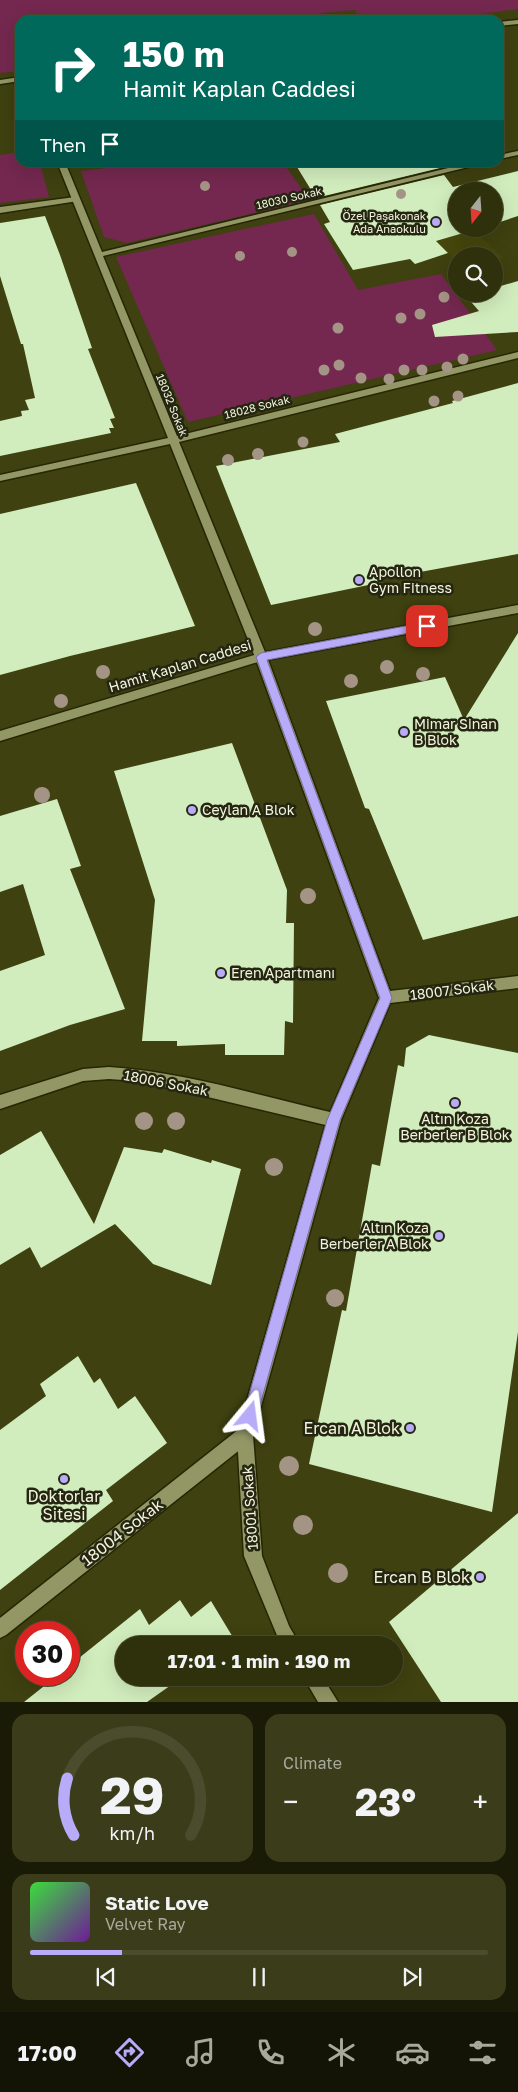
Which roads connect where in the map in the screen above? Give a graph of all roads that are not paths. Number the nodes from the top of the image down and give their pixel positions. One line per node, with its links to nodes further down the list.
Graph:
1 (517, 23): 2 (street)
2 (504, 24)
3 (15, 80): 4 (street)
4 (0, 82)
5 (518, 152): 6 (street)
6 (504, 156)
7 (63, 167): 9 (street, 18032 Sokak)
8 (464, 167): 11 (street, 18030 Sokak)
9 (75, 199): 10 (street); 11 (street, 18032 Sokak)
10 (0, 210)
11 (98, 255): 13 (street, 18032 Sokak)
12 (518, 356): 13 (street, 18028 Sokak)
13 (173, 440): 14 (street, 18028 Sokak); 16 (street, 18032 Sokak)
14 (0, 478)
15 (518, 609): 16 (street, Hamit Kaplan Caddesi)
16 (261, 657): 17 (street, Hamit Kaplan Caddesi); 19 (street)
17 (0, 736)
18 (518, 982): 19 (street, 18007 Sokak)
19 (386, 998): 21 (street, 18001 Sokak)
20 (0, 1102): 21 (street, 18006 Sokak)
21 (334, 1120): 22 (street, 18001 Sokak)
22 (245, 1435): 23 (street, 18004 Sokak); 24 (street, 18001 Sokak)
23 (0, 1629)
24 (285, 1636)
25 (318, 1686): 26 (street)
26 (329, 1702)

